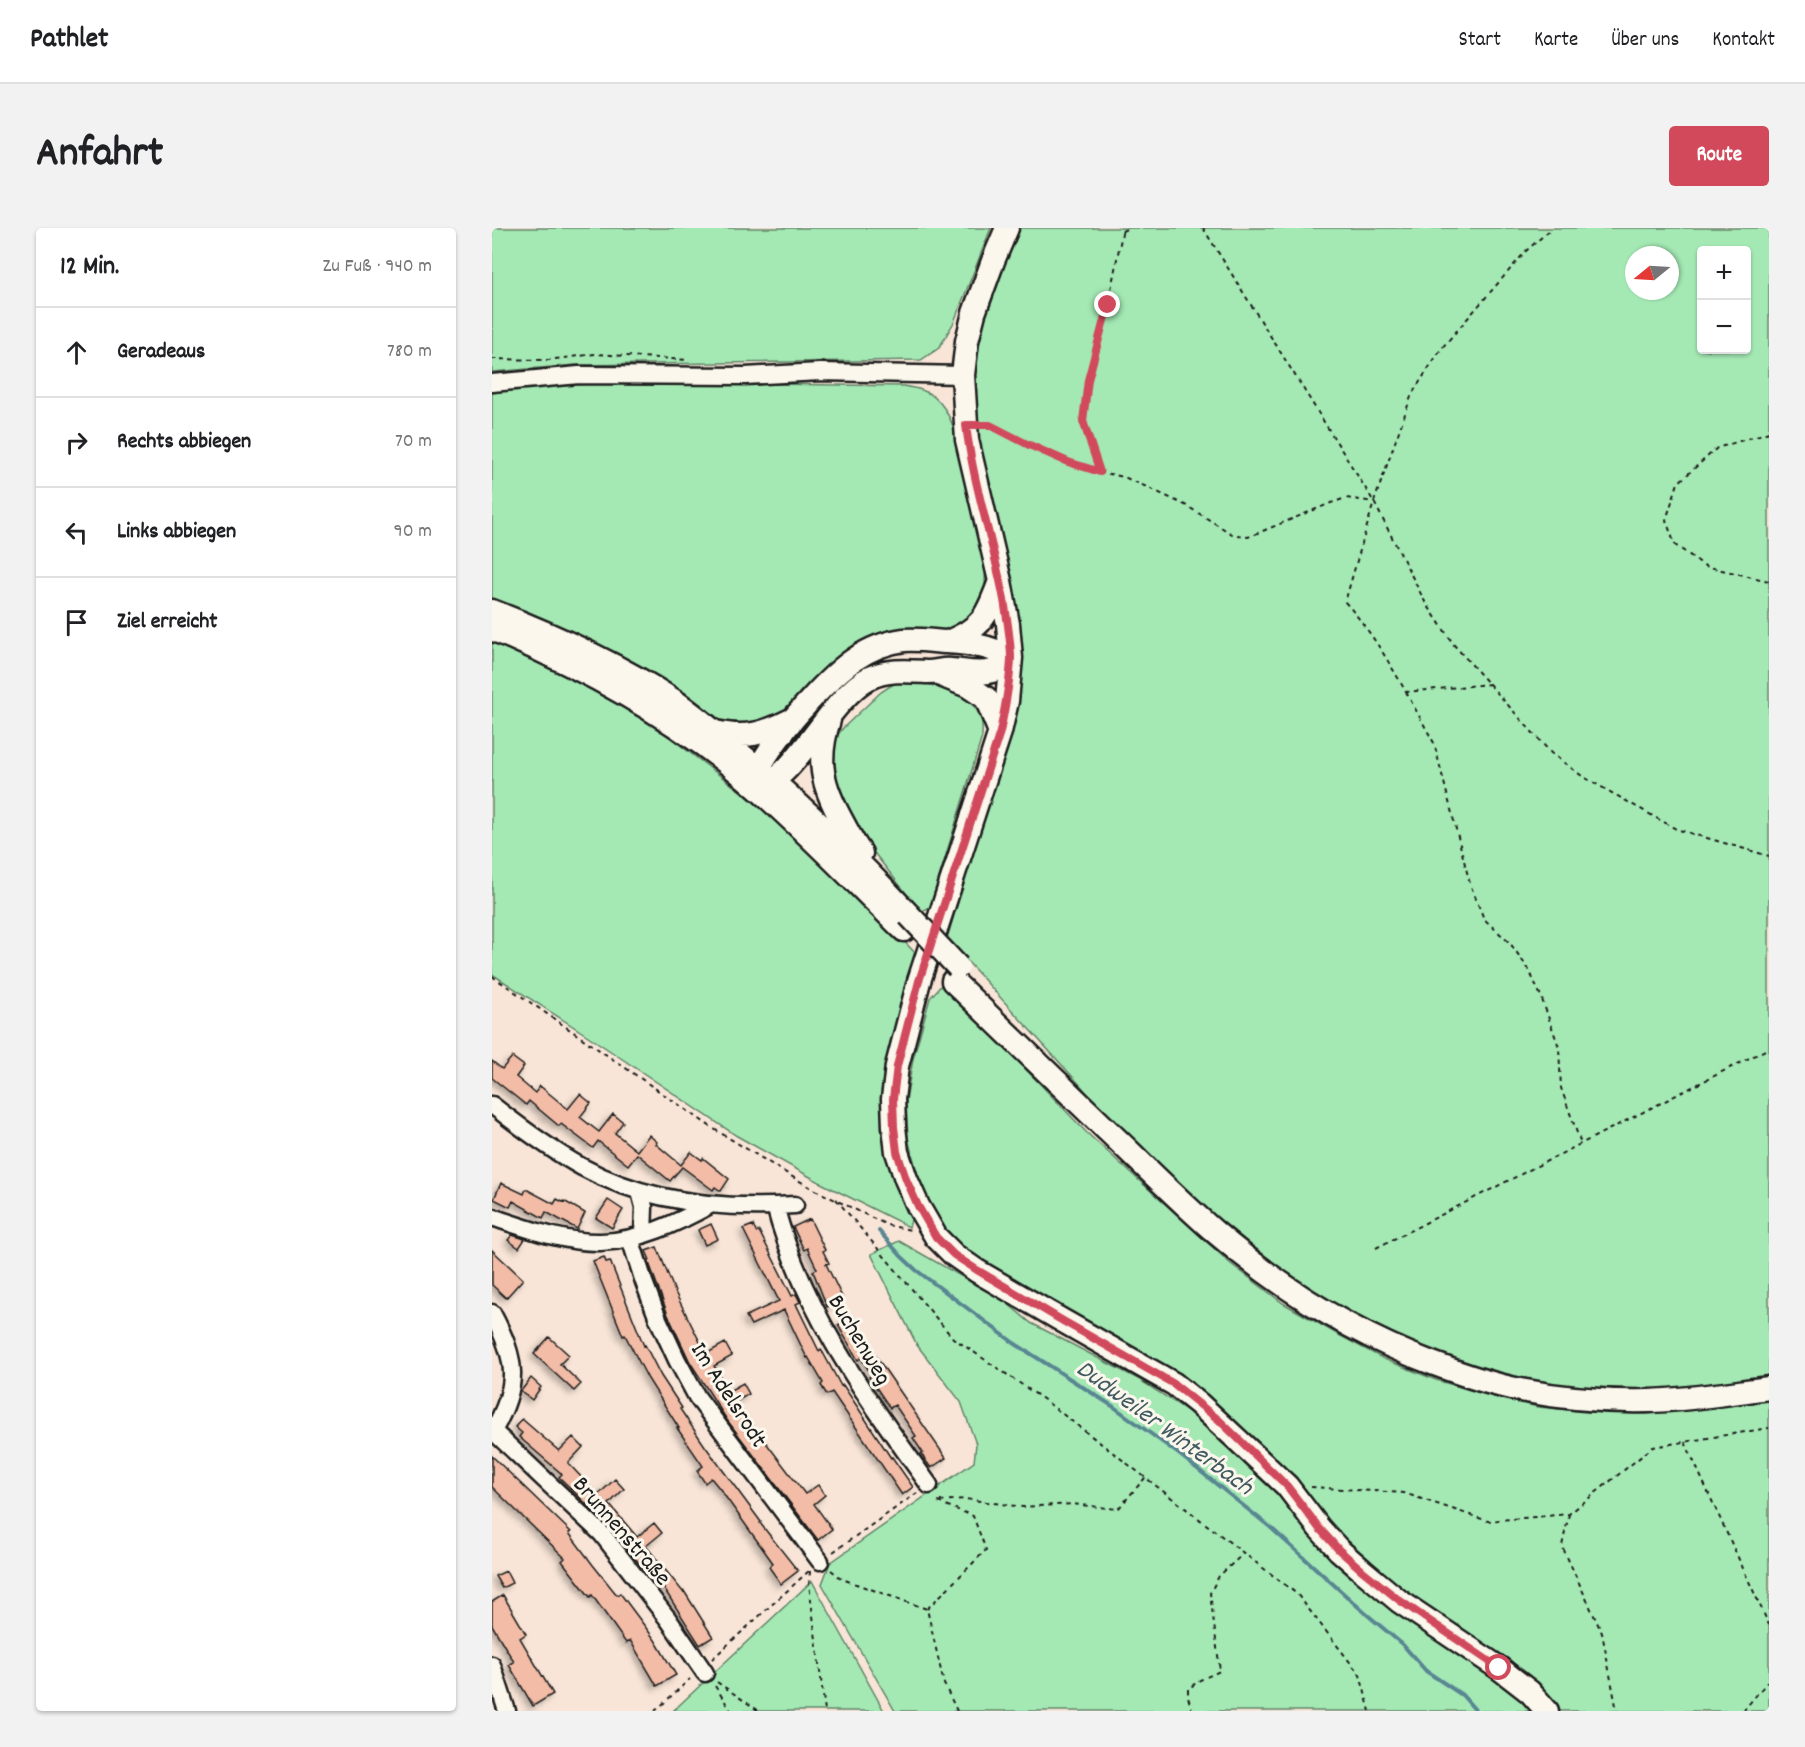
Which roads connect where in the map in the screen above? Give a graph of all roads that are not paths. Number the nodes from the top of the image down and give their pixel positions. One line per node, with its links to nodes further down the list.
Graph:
1 (1007, 228): 2 (main road)
2 (963, 375): 3 (street); 4 (main road)
3 (492, 383)
4 (1000, 581): 7 (main road); 8 (main road)
5 (492, 611): 12 (main road)
6 (492, 629): 14 (main road)
7 (948, 642): 8 (main road); 11 (main road)
8 (1011, 658): 9 (main road); 13 (main road)
9 (930, 672): 10 (main road); 13 (main road)
10 (830, 714): 14 (main road); 15 (main road)
11 (792, 719): 12 (main road); 14 (main road)
12 (715, 732): 14 (main road)
13 (1000, 732): 32 (main road)
14 (763, 779): 15 (main road); 16 (main road)
15 (889, 894): 16 (main road)
16 (906, 923): 25 (main road)
17 (492, 1106): 18 (street)
18 (640, 1192): 19 (street); 23 (street, Im Adelsrodt)
19 (710, 1205): 21 (street); 23 (street)
20 (795, 1205): 21 (street)
21 (775, 1206): 27 (street, Buchenweg)
22 (492, 1217): 23 (street)
23 (637, 1237): 28 (street, Im Adelsrodt)
24 (492, 1313): 26 (street)
25 (1768, 1388)
26 (493, 1430): 30 (street, Brunnenstraße)
27 (929, 1485)
28 (815, 1565)
29 (492, 1665): 31 (street)
30 (706, 1673)
31 (507, 1711)
32 (1547, 1711)

